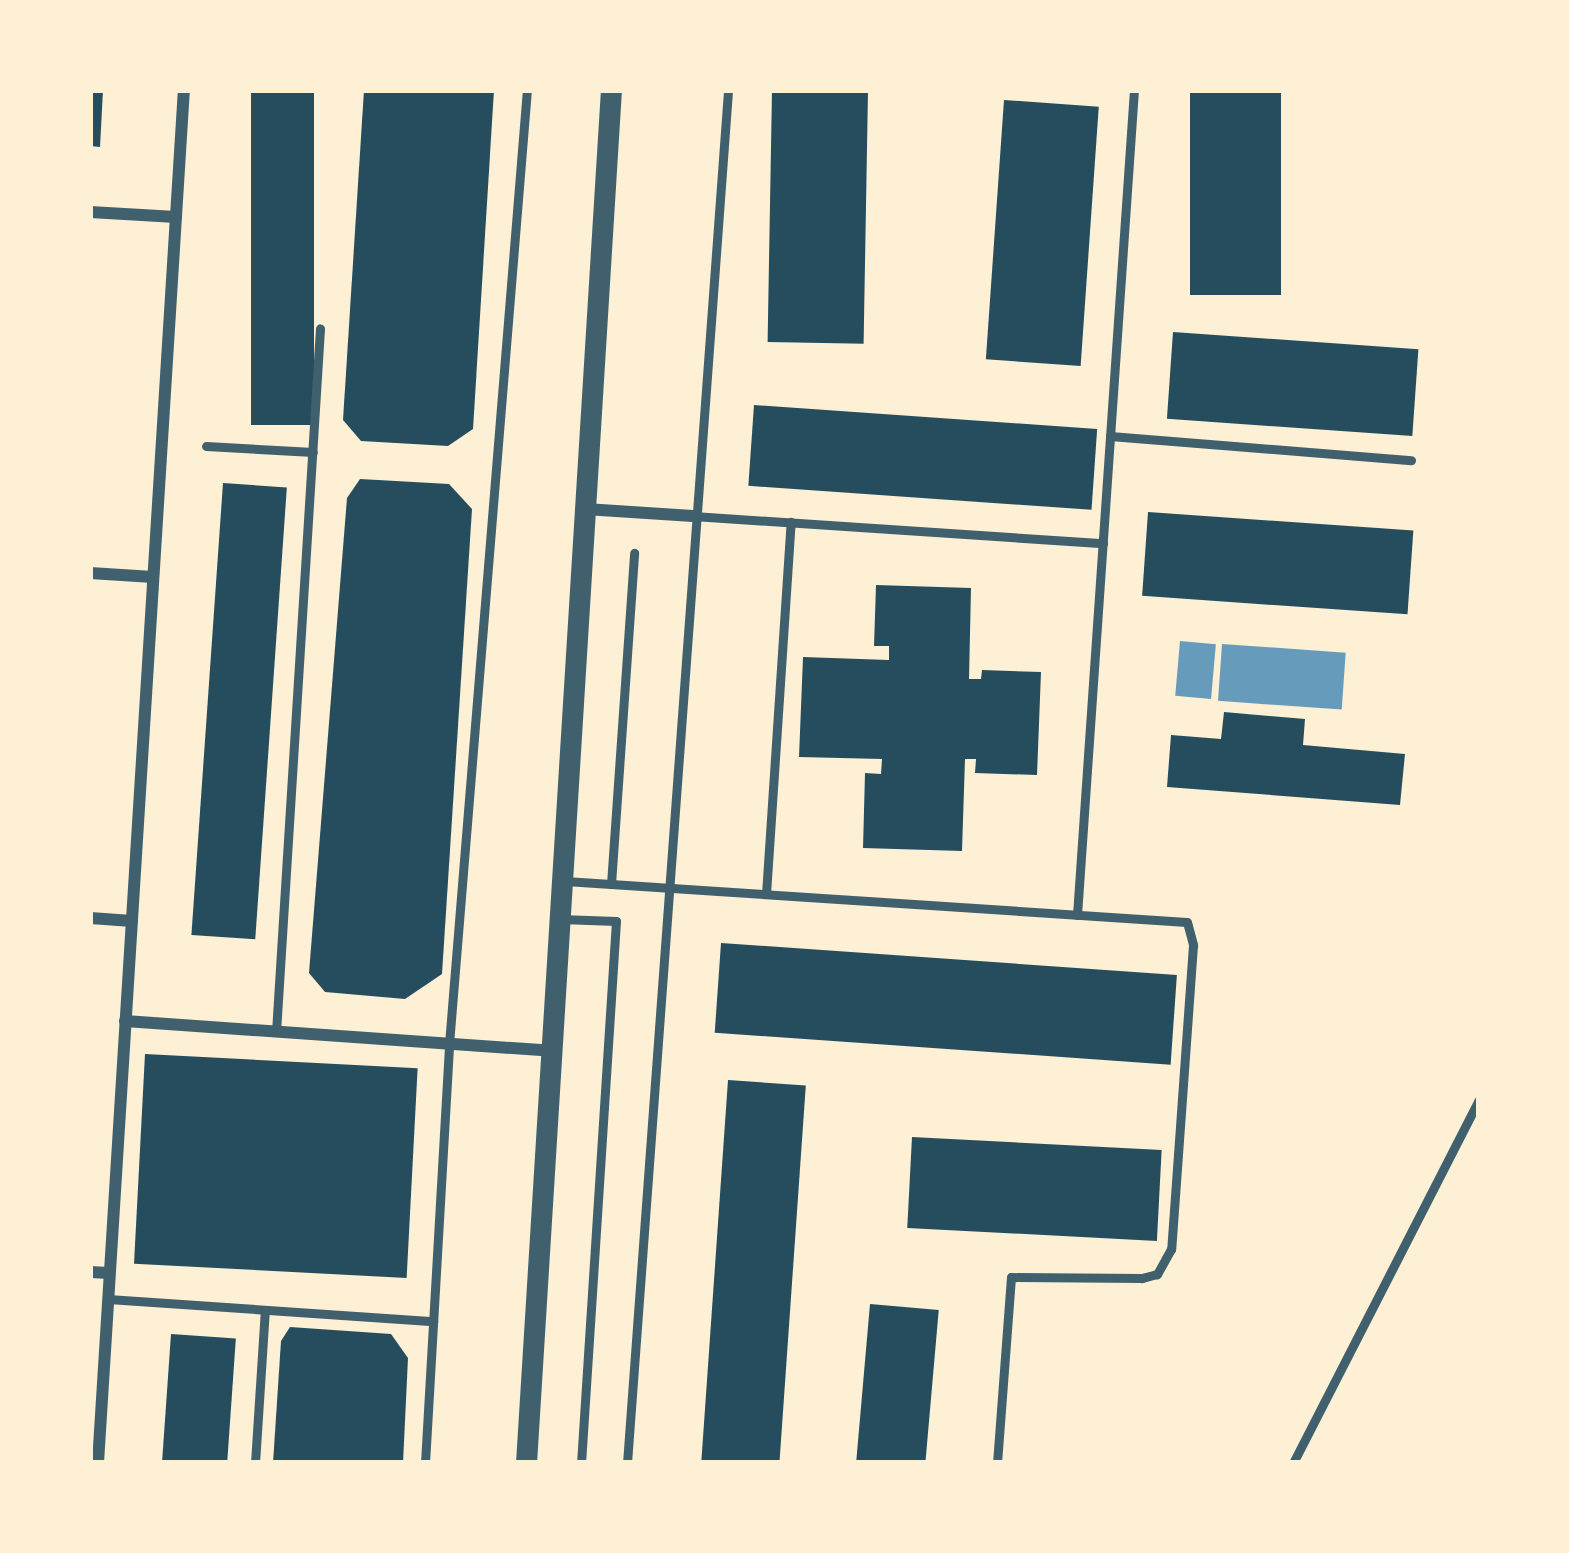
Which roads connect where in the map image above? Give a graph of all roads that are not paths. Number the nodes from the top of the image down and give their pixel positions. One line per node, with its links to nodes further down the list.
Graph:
1 (184, 90): 7 (street)
2 (527, 90): 30 (lane)
3 (610, 90): 13 (street)
4 (728, 90): 14 (lane)
5 (1134, 90): 9 (lane)
6 (90, 212): 7 (street)
7 (176, 217): 19 (street)
8 (320, 328): 11 (lane)
9 (1109, 436): 12 (lane); 16 (lane)
10 (206, 446): 11 (lane)
11 (313, 452): 29 (lane)
12 (1411, 460)
13 (585, 508): 14 (street); 20 (street)
14 (693, 516): 15 (lane); 22 (lane)
15 (791, 522): 16 (lane); 23 (lane)
16 (1102, 543): 24 (lane)
17 (634, 553): 21 (lane)
18 (90, 573): 19 (street)
19 (153, 577): 27 (street)
20 (562, 880): 21 (lane); 26 (street)
21 (611, 884): 22 (lane)
22 (668, 887): 23 (lane); 43 (lane)
23 (766, 894): 24 (lane)
24 (1077, 915): 44 (lane)
25 (90, 918): 27 (street)
26 (560, 919): 31 (street); 42 (lane)
27 (132, 921): 28 (street)
28 (125, 1022): 29 (street); 34 (street)
29 (276, 1032): 30 (street)
30 (448, 1044): 31 (street); 37 (lane)
31 (552, 1051): 41 (street)
32 (1479, 1100): 45 (lane)
33 (90, 1272): 34 (street)
34 (109, 1273): 35 (street)
35 (108, 1299): 36 (lane); 38 (street)
36 (265, 1310): 37 (lane); 39 (lane)
37 (433, 1321): 40 (lane)
38 (98, 1463)
39 (255, 1463)
40 (425, 1463)
41 (526, 1463)
42 (581, 1463)
43 (627, 1463)
44 (997, 1463)
45 (1293, 1463)

